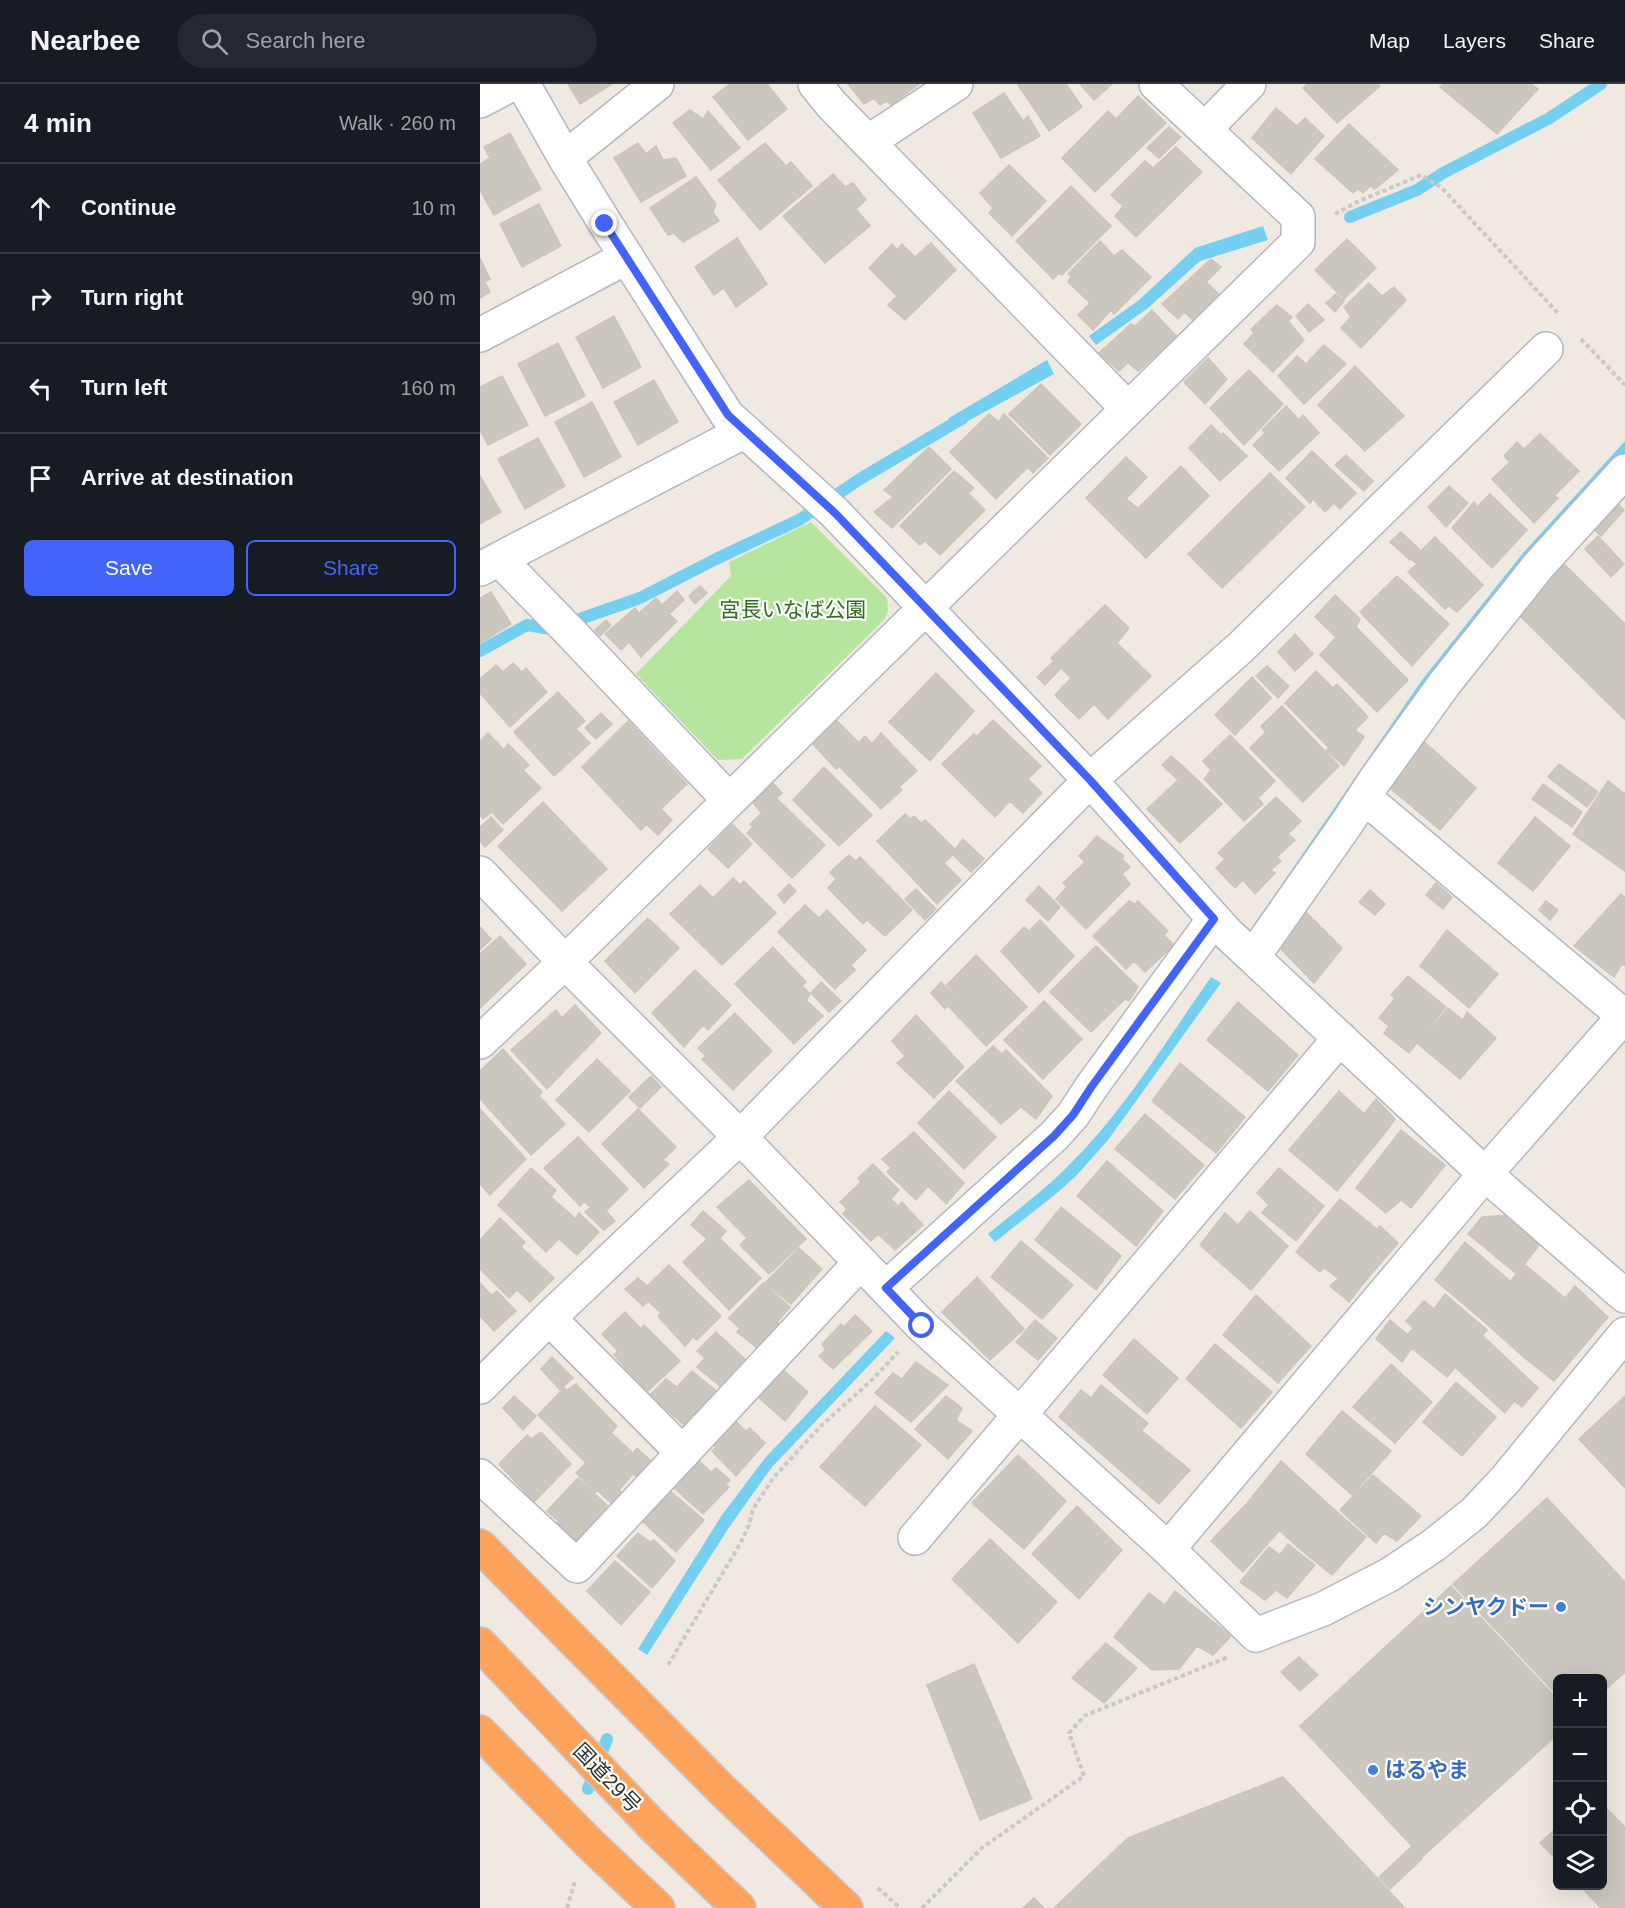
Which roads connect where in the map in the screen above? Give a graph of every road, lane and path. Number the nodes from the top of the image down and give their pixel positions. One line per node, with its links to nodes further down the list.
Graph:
1 (512, 84): 8 (street)
2 (523, 84): 11 (street)
3 (657, 84): 11 (street)
4 (815, 84): 10 (street)
5 (956, 84): 10 (street)
6 (1156, 84): 9 (street)
7 (1249, 84): 9 (street)
8 (480, 101)
9 (1205, 129): 12 (street)
10 (868, 142): 19 (street)
11 (565, 158): 13 (street)
12 (1298, 236): 14 (path); 19 (street)
13 (627, 257): 15 (street); 20 (street)
14 (1558, 314)
15 (480, 335)
16 (1580, 338): 18 (path)
17 (1546, 349): 24 (street)
18 (1625, 385)
19 (1128, 409): 23 (street)
20 (744, 431): 22 (street); 23 (street)
21 (1625, 471): 25 (street)
22 (490, 564): 26 (street)
23 (926, 608): 24 (street); 26 (street)
24 (1090, 780): 28 (street); 34 (street)
25 (1364, 797): 29 (street); 31 (street)
26 (729, 800): 30 (street)
27 (480, 873): 30 (street)
28 (1214, 919): 29 (street); 37 (street)
29 (1253, 957): 32 (street)
30 (565, 962): 33 (street); 34 (street)
31 (1624, 1016): 35 (street)
32 (1340, 1038): 35 (street); 43 (street)
33 (480, 1042)
34 (740, 1137): 36 (street); 39 (street)
35 (1485, 1174): 38 (street); 48 (street)
36 (860, 1263): 37 (street); 44 (street)
37 (886, 1288): 40 (street)
38 (1625, 1296)
39 (549, 1318): 42 (street); 44 (street)
40 (922, 1326): 43 (street); 51 (path)
41 (1625, 1334): 49 (street)
42 (480, 1387)
43 (1019, 1414): 46 (street); 48 (street)
44 (683, 1453): 45 (street)
45 (480, 1476)
46 (915, 1538)
47 (480, 1546): 55 (highway)
48 (1168, 1549): 49 (street)
49 (1256, 1635): 56 (path)
50 (480, 1644): 54 (highway, 国道29号)
51 (668, 1665)
52 (480, 1732): 53 (highway)
53 (658, 1908)
54 (739, 1908)
55 (846, 1908)
56 (922, 1908)

